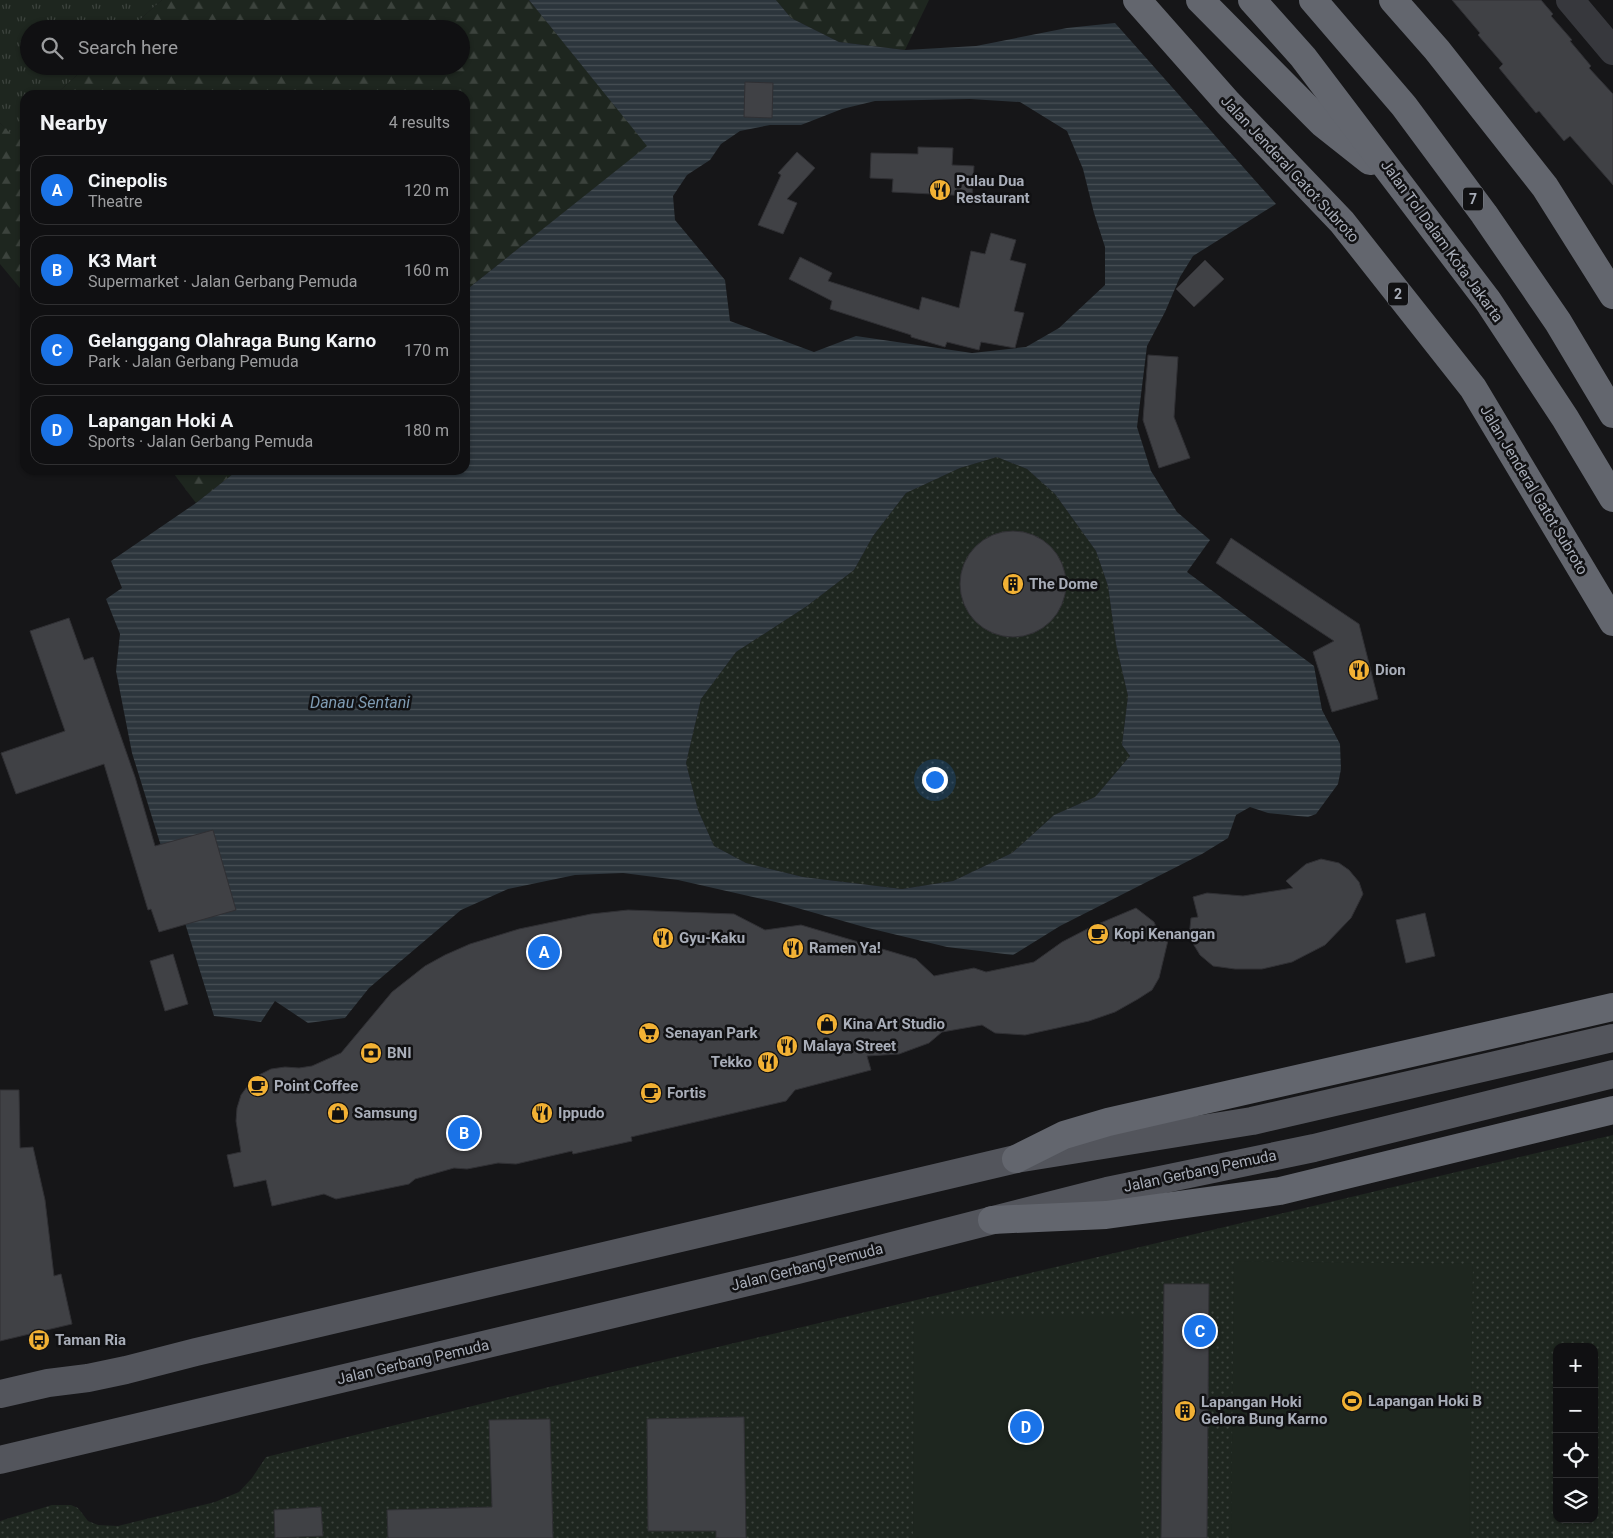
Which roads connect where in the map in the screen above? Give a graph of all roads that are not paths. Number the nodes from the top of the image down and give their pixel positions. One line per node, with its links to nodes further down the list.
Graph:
1 (1137, 0): 12 (highway, Jalan Jenderal Gatot Subroto / 2)
2 (1200, 0): 8 (highway)
3 (1252, 0): 8 (highway, Jalan Tol Dalam Kota Jakarta)
4 (1313, 0): 10 (highway, 7)
5 (1393, 0): 9 (highway)
6 (1570, 0): 7 (street)
7 (1613, 52)
8 (1403, 187): 11 (highway, Jalan Tol Dalam Kota Jakarta)
9 (1613, 294)
10 (1613, 414)
11 (1613, 498)
12 (1613, 622)
13 (1613, 1007): 17 (highway)
14 (1613, 1038): 17 (main road)
15 (1613, 1074): 18 (main road, Jalan Gerbang Pemuda)
16 (1613, 1110): 18 (highway)
17 (1016, 1159): 19 (main road)
18 (992, 1220): 20 (main road, Jalan Gerbang Pemuda)
19 (0, 1394)
20 (0, 1460)

